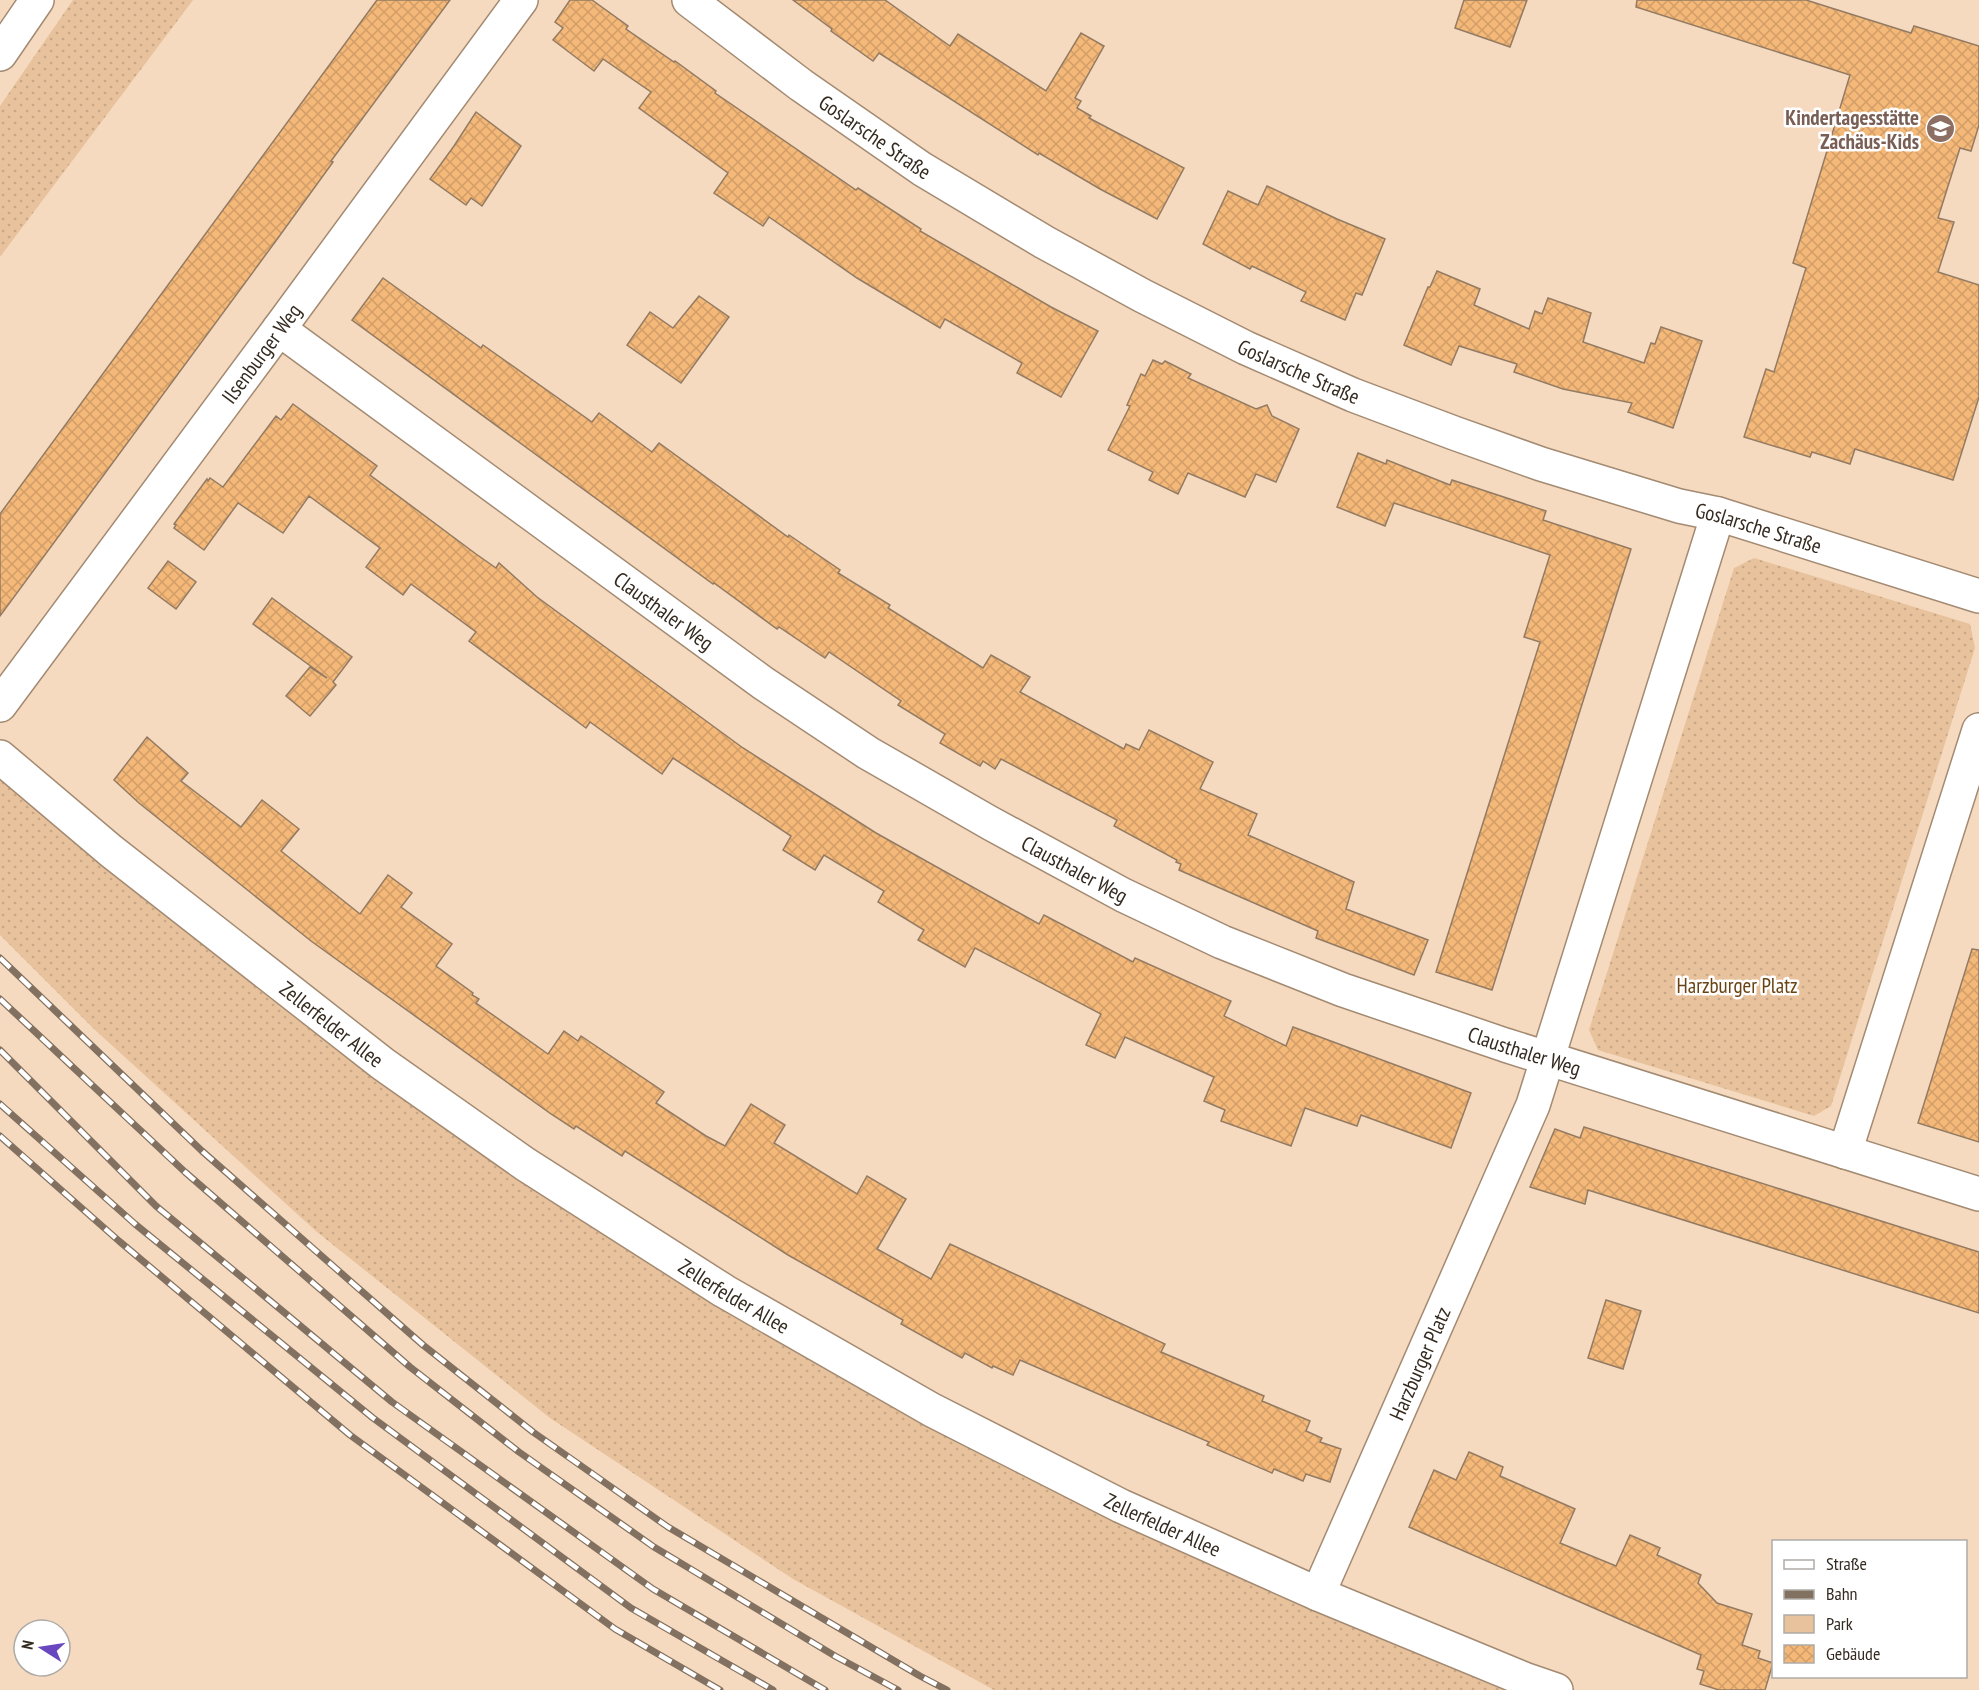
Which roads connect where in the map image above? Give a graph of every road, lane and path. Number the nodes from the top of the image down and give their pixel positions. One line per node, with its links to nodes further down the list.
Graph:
1 (37, 0): 4 (street)
2 (521, 0): 5 (street, Ilsenburger Weg)
3 (688, 0): 6 (street, Goslarsche Straße)
4 (0, 54)
5 (279, 329): 8 (street, Ilsenburger Weg); 11 (street, Clausthaler Weg)
6 (1718, 514): 7 (street, Goslarsche Straße); 11 (street, Harzburger Platz)
7 (1979, 596)
8 (0, 705)
9 (1979, 730): 12 (street)
10 (0, 757): 14 (street, Zellerfelder Allee)
11 (1549, 1058): 12 (street, Clausthaler Weg); 14 (street, Harzburger Platz)
12 (1845, 1152): 13 (street, Clausthaler Weg)
13 (1979, 1194)
14 (1318, 1594): 15 (street, Zellerfelder Allee)
15 (1556, 1690)

